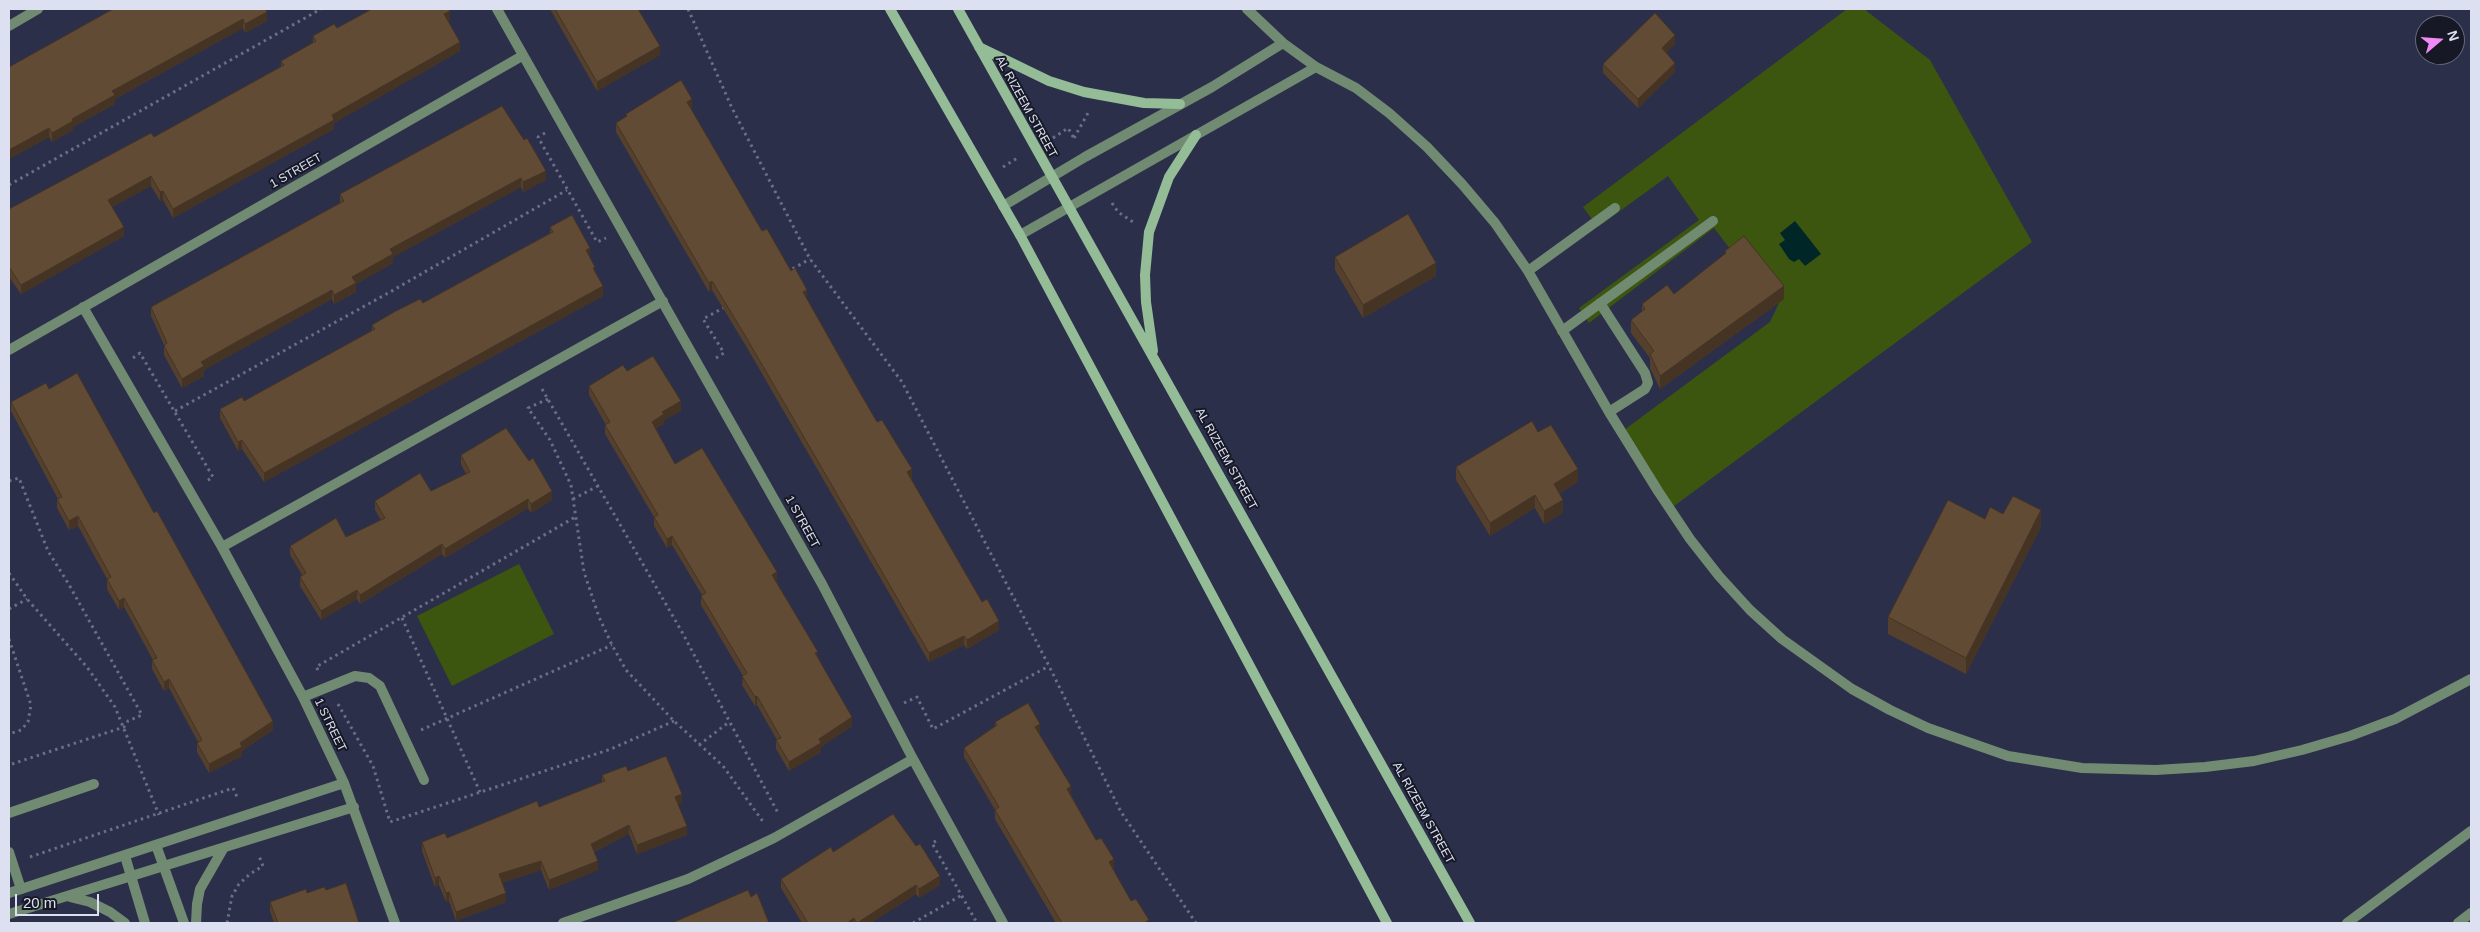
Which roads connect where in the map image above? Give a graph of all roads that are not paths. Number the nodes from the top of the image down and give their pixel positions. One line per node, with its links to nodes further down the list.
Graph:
1 (38, 9): 6 (street)
2 (497, 9): 9 (street, 1 STREET)
3 (890, 9): 14 (street)
4 (958, 9): 8 (street, AL RIZEEM STREET)
5 (1247, 9): 7 (street)
6 (9, 26)
7 (1283, 43): 10 (street); 11 (street)
8 (979, 47): 11 (street); 13 (street, AL RIZEEM STREET)
9 (522, 56): 20 (street, 1 STREET); 22 (street, 1 STREET)
10 (1316, 67): 12 (street); 19 (street)
11 (1180, 104): 13 (street)
12 (1196, 135): 15 (street); 25 (street)
13 (1051, 177): 14 (street); 15 (street, AL RIZEEM STREET)
14 (1003, 206): 18 (street)
15 (1068, 208): 18 (street); 25 (street, AL RIZEEM STREET)
16 (1615, 208): 19 (street)
17 (1713, 221): 21 (street)
18 (1020, 235): 55 (street)
19 (1528, 271): 23 (street)
20 (663, 301): 27 (street); 30 (street, 1 STREET)
21 (1600, 303): 23 (street); 26 (street)
22 (83, 307): 24 (street, 1 STREET); 27 (street, 1 STREET)
23 (1562, 331): 26 (street)
24 (9, 350)
25 (1153, 354): 56 (street, AL RIZEEM STREET)
26 (1609, 412): 28 (street)
27 (222, 547): 29 (street, 1 STREET)
28 (2471, 679)
29 (303, 697): 31 (street); 32 (street, 1 STREET)
30 (914, 759): 53 (street); 54 (street, 1 STREET)
31 (424, 780)
32 (344, 783): 34 (street, 1 STREET); 37 (street)
33 (94, 784): 35 (street)
34 (354, 806): 38 (street); 52 (street, 1 STREET)
35 (9, 813)
36 (2471, 831): 57 (street)
37 (156, 846): 40 (street); 41 (street)
38 (223, 849): 41 (street); 51 (street)
39 (9, 852): 43 (street)
40 (125, 856): 42 (street); 43 (street)
41 (162, 867): 42 (street); 50 (street)
42 (132, 876): 45 (street); 49 (street)
43 (21, 889): 44 (street)
44 (9, 893)
45 (69, 896): 47 (street); 48 (street)
46 (2471, 913): 58 (street)
47 (9, 914)
48 (125, 923)
49 (145, 923)
50 (184, 923)
51 (196, 923)
52 (395, 923)
53 (563, 923)
54 (1003, 923)
55 (1387, 923)
56 (1470, 923)
57 (2347, 923)
58 (2458, 923)

